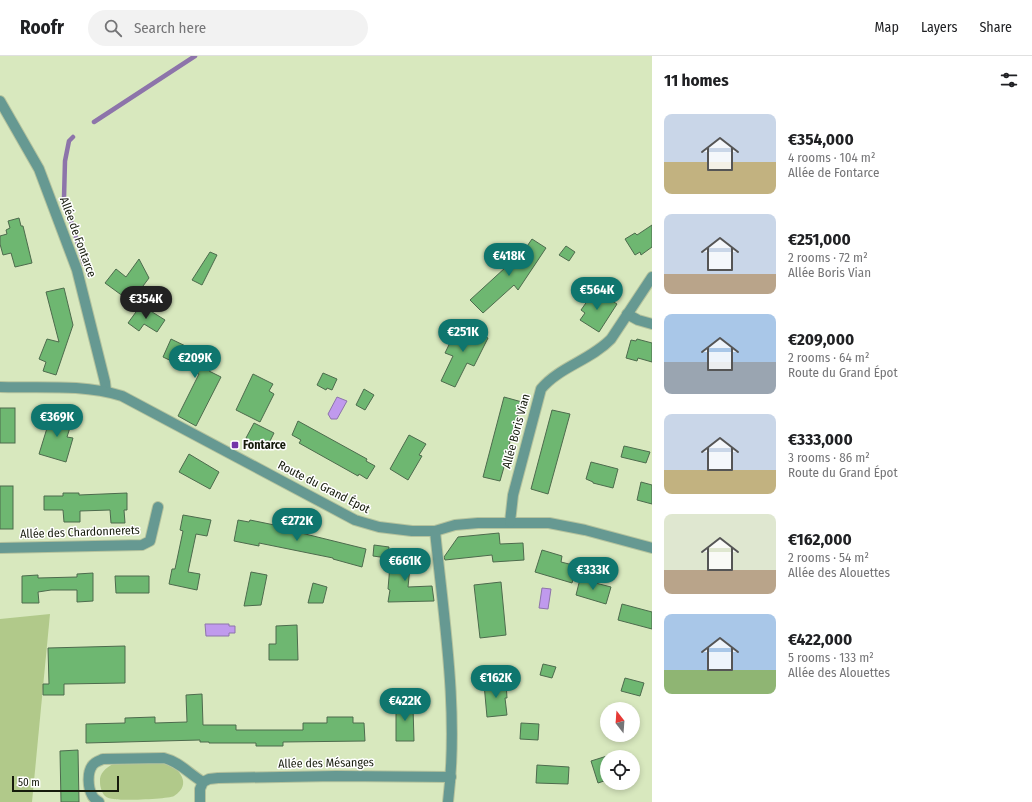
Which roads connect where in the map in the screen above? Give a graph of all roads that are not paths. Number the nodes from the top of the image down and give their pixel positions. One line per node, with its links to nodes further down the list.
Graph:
1 (0, 101): 6 (street, Allée de Fontarce)
2 (652, 277): 3 (street, Allée Boris Vian)
3 (627, 314): 4 (street); 8 (street, Allée Boris Vian)
4 (652, 324)
5 (0, 387): 6 (street, Route du Grand Épot)
6 (106, 391): 9 (street, Route du Grand Épot)
7 (158, 507): 10 (street, Allée des Chardonnerets)
8 (510, 522): 9 (street, Route du Grand Épot); 11 (street, Route du Grand Épot)
9 (435, 531): 12 (street)
10 (0, 548)
11 (652, 548)
12 (451, 777): 13 (street, Allée des Mésanges); 16 (street)
13 (203, 782): 14 (street); 15 (street)
14 (99, 802)
15 (200, 802)
16 (448, 802)

